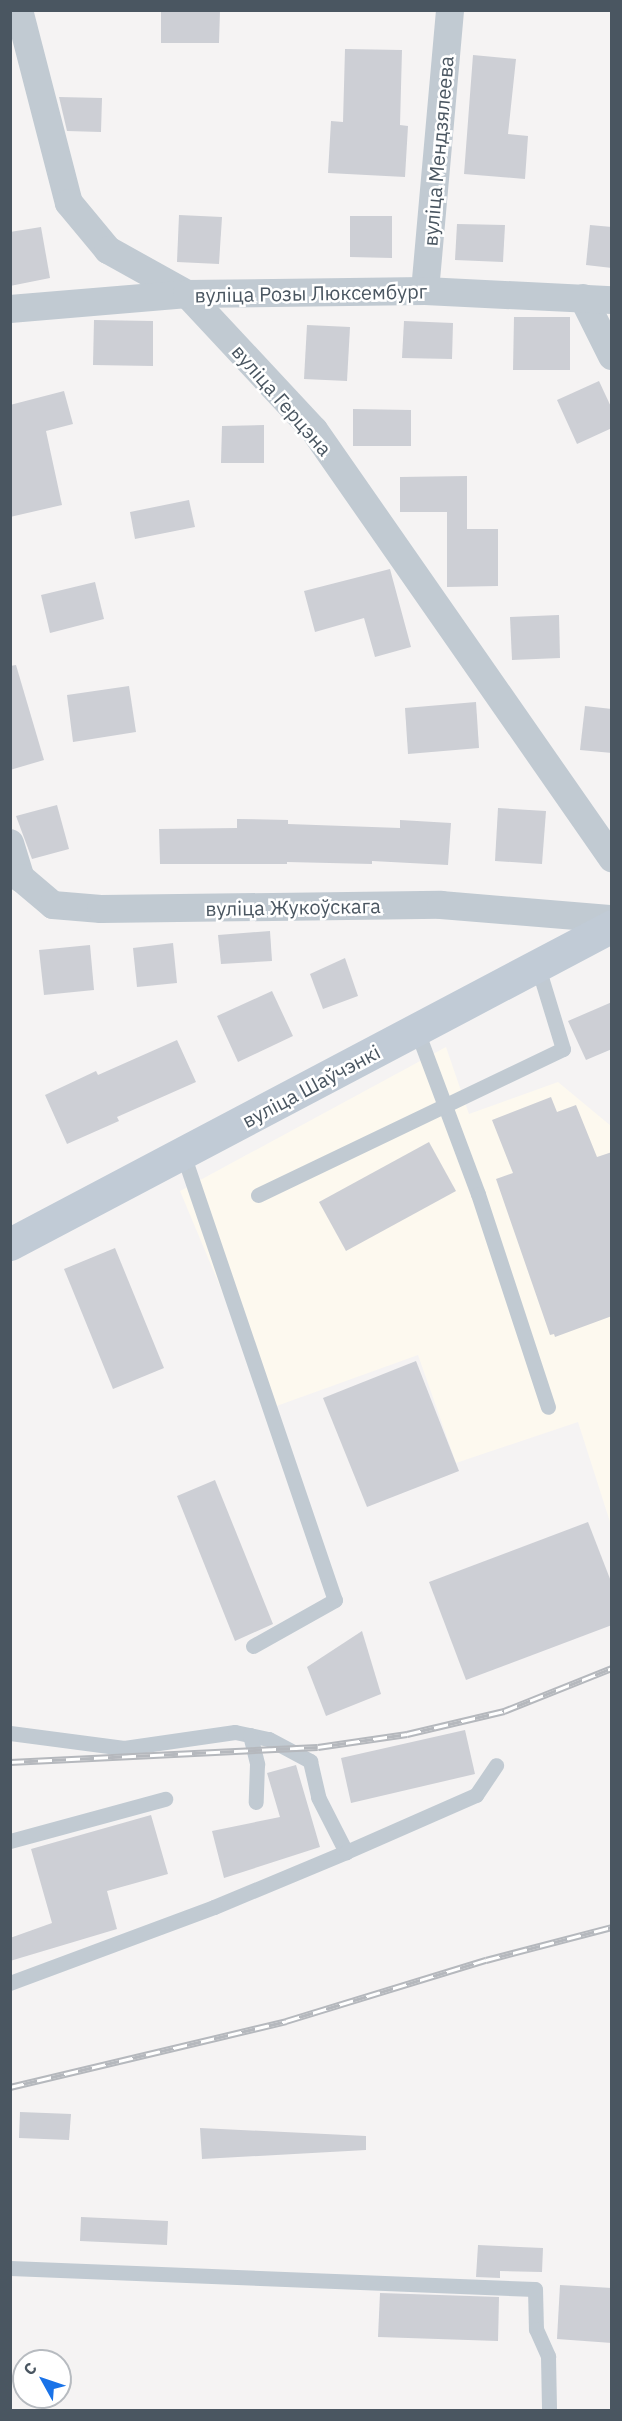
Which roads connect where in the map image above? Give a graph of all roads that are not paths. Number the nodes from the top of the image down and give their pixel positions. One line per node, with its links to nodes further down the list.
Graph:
1 (19, 10): 4 (street, вуліца Герцэна)
2 (450, 10): 3 (street, вуліца Мендзялеева)
3 (425, 291): 4 (street, вуліца Розы Люксембург); 5 (street, вуліца Розы Люксембург)
4 (187, 294): 7 (street, вуліца Розы Люксембург); 10 (street, вуліца Герцэна)
5 (583, 298): 6 (street, вуліца Розы Люксембург); 8 (street)
6 (612, 300)
7 (10, 309)
8 (612, 356)
9 (10, 843): 11 (street, вуліца Жукоўскага)
10 (612, 858)
11 (612, 919)
12 (612, 926): 13 (main road, вуліца Шаўчэнкі)
13 (538, 967): 14 (main road, вуліца Шаўчэнкі); 15 (lane)
14 (417, 1030): 15 (lane); 16 (main road, вуліца Шаўчэнкі)
15 (445, 1106): 17 (lane); 19 (lane)
16 (183, 1154): 18 (main road, вуліца Шаўчэнкі); 20 (lane)
17 (258, 1195)
18 (10, 1244)
19 (548, 1407)
20 (254, 1646)
21 (10, 1733): 22 (lane)
22 (250, 1736): 25 (lane); 27 (lane)
23 (496, 1765): 27 (lane)
24 (165, 1799): 26 (lane)
25 (256, 1802)
26 (10, 1840)
27 (346, 1852): 28 (lane)
28 (10, 1983)
29 (10, 2268): 30 (lane)
30 (549, 2410)

